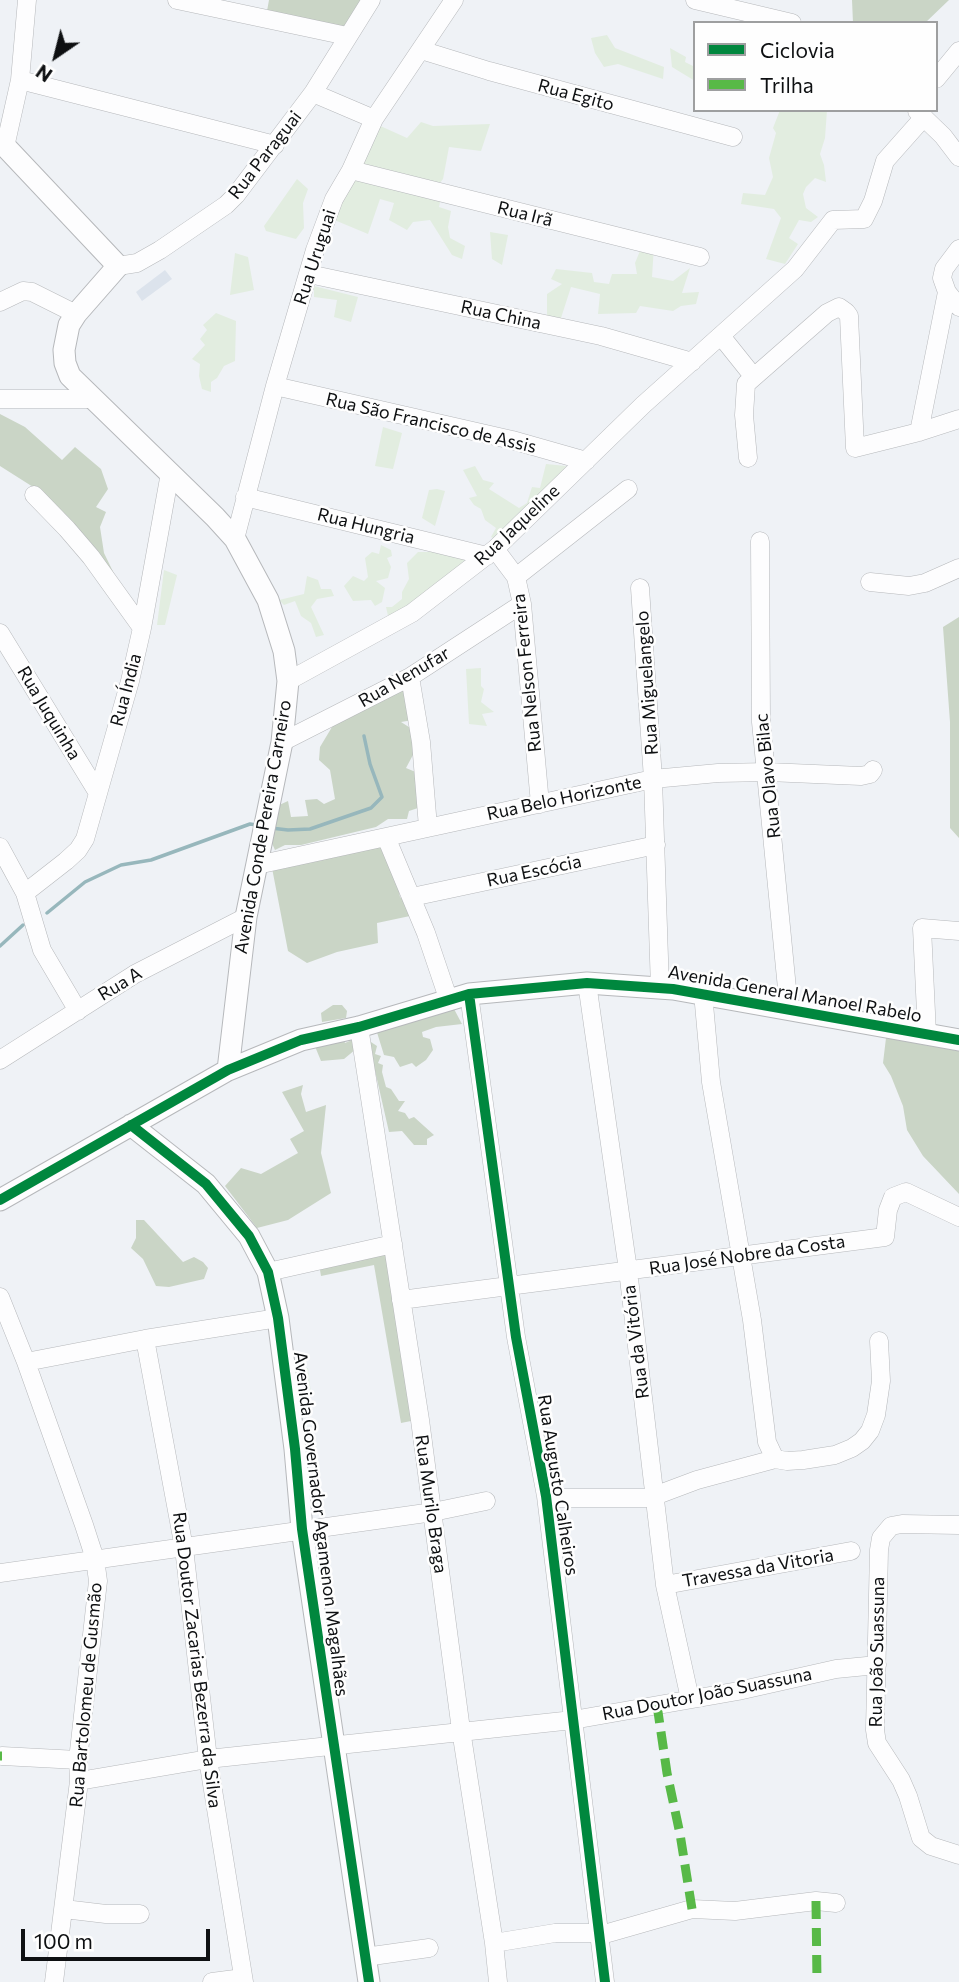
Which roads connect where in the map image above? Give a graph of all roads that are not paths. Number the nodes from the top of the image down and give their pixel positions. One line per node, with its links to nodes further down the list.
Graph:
1 (27, 0): 11 (street)
2 (177, 0): 7 (street)
3 (371, 0): 7 (street, Rua Paraguai)
4 (454, 0): 8 (street, Rua Uruguai)
5 (695, 0): 6 (street)
6 (784, 21)
7 (347, 36): 12 (street, Rua Paraguai)
8 (421, 50): 14 (street, Rua Uruguai); 15 (street, Rua Egito)
9 (959, 51): 10 (street)
10 (938, 77)
11 (20, 80): 16 (street); 17 (street)
12 (313, 93): 14 (street); 17 (street, Rua Paraguai)
13 (920, 114): 18 (street); 28 (street, Rua Jaqueline)
14 (374, 119): 19 (street, Rua Uruguai)
15 (733, 137)
16 (3, 144): 22 (main road)
17 (275, 145): 22 (street, Rua Paraguai)
18 (959, 157)
19 (351, 170): 21 (street, Rua Irã); 23 (street, Rua Uruguai)
20 (959, 249): 24 (street)
21 (700, 257)
22 (118, 267): 27 (main road, Avenida Conde Pereira Carneiro)
23 (309, 274): 29 (street, Rua China); 31 (street, Rua Uruguai)
24 (947, 292): 26 (street); 35 (street)
25 (0, 302): 27 (street)
26 (959, 307)
27 (76, 314): 33 (main road, Avenida Conde Pereira Carneiro)
28 (721, 336): 29 (street, Rua Jaqueline); 30 (street)
29 (692, 362): 37 (street, Rua Jaqueline)
30 (753, 376): 35 (street); 36 (street)
31 (275, 386): 37 (street, Rua São Francisco de Assis); 41 (street, Rua Uruguai)
32 (0, 399): 33 (street)
33 (91, 399): 38 (main road, Avenida Conde Pereira Carneiro)
34 (959, 419): 35 (street)
35 (919, 432)
36 (748, 458)
37 (586, 461): 44 (street, Rua Jaqueline)
38 (170, 473): 42 (main road, Avenida Conde Pereira Carneiro); 50 (street)
39 (628, 489): 46 (street)
40 (34, 495): 50 (street)
41 (245, 497): 42 (street, Rua Uruguai); 44 (street, Rua Hungria)
42 (234, 540): 53 (main road, Avenida Conde Pereira Carneiro)
43 (760, 541): 56 (street, Rua Olavo Bilac)
44 (491, 552): 46 (street, Rua Nelson Ferreira); 53 (street, Rua Jaqueline)
45 (959, 568): 47 (street)
46 (516, 577): 49 (street, Rua Nelson Ferreira)
47 (870, 582)
48 (640, 588): 57 (street, Rua Miguelangelo)
49 (522, 604): 52 (street, Rua Nenufar); 59 (street, Rua Nelson Ferreira)
50 (142, 628): 58 (street, Rua Índia)
51 (0, 633): 58 (street, Rua Juquinha)
52 (410, 677): 54 (street, Rua Nenufar); 60 (street)
53 (288, 681): 54 (main road, Avenida Conde Pereira Carneiro)
54 (282, 742): 64 (main road, Avenida Conde Pereira Carneiro)
55 (873, 770): 56 (street, Rua Belo Horizonte)
56 (768, 772): 57 (street, Rua Belo Horizonte); 75 (street, Rua Olavo Bilac)
57 (653, 779): 59 (street, Rua Belo Horizonte); 62 (street, Rua Miguelangelo)
58 (98, 793): 66 (street, Rua Índia)
59 (540, 804): 60 (street, Rua Belo Horizonte)
60 (428, 827): 61 (street, Rua Belo Horizonte)
61 (386, 837): 64 (street, Rua Belo Horizonte); 67 (street)
62 (656, 845): 67 (street, Rua Escócia); 71 (street, Rua Miguelangelo)
63 (0, 847): 65 (street)
64 (257, 866): 68 (main road, Avenida Conde Pereira Carneiro)
65 (6, 873): 66 (street)
66 (25, 893): 76 (street)
67 (411, 897): 74 (street)
68 (246, 917): 76 (street, Rua A); 81 (main road, Avenida Conde Pereira Carneiro)
69 (959, 931): 78 (street)
70 (587, 983): 71 (main road, Avenida General Manoel Rabelo); 73 (main road, Avenida General Manoel Rabelo); 87 (street, Rua da Vitória)
71 (660, 988): 72 (main road, Avenida General Manoel Rabelo)
72 (703, 993): 75 (main road, Avenida General Manoel Rabelo); 86 (street)
73 (469, 994): 74 (main road, Avenida General Manoel Rabelo); 89 (street, Rua Augusto Calheiros)
74 (449, 1001): 77 (main road, Avenida General Manoel Rabelo)
75 (789, 1009): 78 (main road, Avenida General Manoel Rabelo)
76 (78, 1011): 80 (street, Rua A)
77 (359, 1027): 81 (main road, Avenida General Manoel Rabelo); 85 (street, Rua Murilo Braga)
78 (928, 1034): 79 (main road, Avenida General Manoel Rabelo)
79 (959, 1040)
80 (0, 1060)
81 (228, 1070): 82 (main road, Avenida General Manoel Rabelo)
82 (131, 1125): 83 (main road, Avenida General Manoel Rabelo); 88 (main road, Avenida Governador Agamenon Magalhães)
83 (0, 1200)
84 (959, 1217): 86 (street, Rua José Nobre da Costa)
85 (393, 1244): 88 (street); 91 (street, Rua Murilo Braga)
86 (740, 1255): 87 (street, Rua José Nobre da Costa); 96 (street)
87 (628, 1270): 89 (street, Rua José Nobre da Costa); 97 (street, Rua da Vitória)
88 (268, 1272): 92 (main road, Avenida Governador Agamenon Magalhães)
89 (510, 1286): 91 (street, Rua José Nobre da Costa); 98 (street, Rua Augusto Calheiros)
90 (0, 1297): 95 (street, Rua Bartolomeu de Gusmão)
91 (401, 1300): 100 (street, Rua Murilo Braga)
92 (278, 1318): 93 (street); 102 (main road, Avenida Governador Agamenon Magalhães)
93 (145, 1339): 95 (street); 103 (street, Rua Doutor Zacarias Bezerra da Silva)
94 (880, 1341): 96 (street)
95 (26, 1362): 105 (street, Rua Bartolomeu de Gusmão)
96 (775, 1459): 97 (street)
97 (655, 1496): 98 (street); 107 (street, Rua da Vitória)
98 (547, 1499): 110 (street, Rua Augusto Calheiros)
99 (486, 1502): 100 (street)
100 (433, 1512): 102 (street); 111 (street, Rua Murilo Braga)
101 (959, 1525): 108 (street, Rua João Suassuna)
102 (302, 1529): 103 (street); 112 (main road, Avenida Governador Agamenon Magalhães)
103 (184, 1548): 105 (street); 114 (street, Rua Doutor Zacarias Bezerra da Silva)
104 (851, 1552): 107 (street, Travessa da Vitoria)
105 (95, 1559): 106 (street); 115 (street, Rua Bartolomeu de Gusmão)
106 (0, 1573)
107 (665, 1585): 109 (street, Rua da Vitória)
108 (877, 1665): 109 (street, Rua Doutor João Suassuna); 117 (street, Rua João Suassuna)
109 (690, 1699): 110 (street, Rua Doutor João Suassuna)
110 (573, 1720): 111 (street, Rua Doutor João Suassuna); 121 (street, Rua Augusto Calheiros)
111 (461, 1731): 112 (street, Rua Doutor João Suassuna); 122 (street, Rua Murilo Braga)
112 (332, 1747): 114 (street, Rua Doutor João Suassuna); 124 (main road, Avenida Governador Agamenon Magalhães)
113 (2, 1756): 115 (street)
114 (208, 1759): 116 (street, Rua Doutor João Suassuna); 125 (street, Rua Doutor Zacarias Bezerra da Silva)
115 (78, 1760): 116 (street, Rua Bartolomeu de Gusmão)
116 (79, 1781): 119 (street, Rua Bartolomeu de Gusmão)
117 (959, 1855)
118 (836, 1903): 121 (street)
119 (64, 1909): 120 (street); 126 (street, Rua Bartolomeu de Gusmão)
120 (140, 1914)
121 (600, 1934): 122 (street); 130 (street, Rua Augusto Calheiros)
122 (495, 1943): 129 (street, Rua Murilo Braga)
123 (429, 1948): 124 (street)
124 (365, 1957): 128 (main road, Avenida Governador Agamenon Magalhães)
125 (243, 1980): 127 (street)
126 (54, 1982)
127 (212, 1982)
128 (369, 1982)
129 (498, 1982)
130 (605, 1982)

